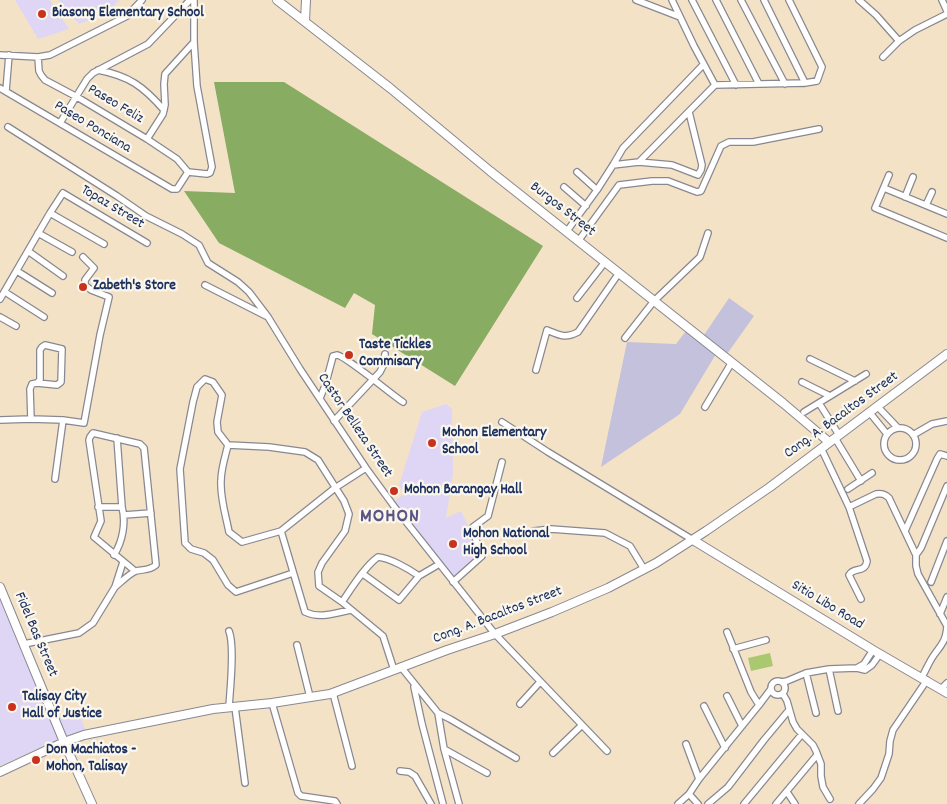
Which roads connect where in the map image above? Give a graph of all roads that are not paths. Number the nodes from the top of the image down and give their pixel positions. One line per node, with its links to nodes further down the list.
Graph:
1 (142, 0): 22 (street)
2 (190, 0): 25 (street)
3 (194, 0): 19 (street)
4 (277, 0): 17 (street, Burgos Street)
5 (306, 0): 17 (street)
6 (636, 0): 16 (street)
7 (672, 0): 16 (street)
8 (692, 0): 30 (street)
9 (716, 0): 27 (street)
10 (741, 0): 28 (street)
11 (764, 0): 26 (street)
12 (789, 0): 26 (street)
13 (858, 0): 18 (street)
14 (942, 0): 15 (street)
15 (947, 13): 18 (street)
16 (680, 17): 24 (street)
17 (305, 21): 54 (street, Burgos Street)
18 (899, 41): 23 (street)
19 (194, 42): 33 (street); 41 (street)
20 (0, 55): 21 (street)
21 (9, 55): 22 (street); 31 (street)
22 (38, 57): 32 (street, Paseo Feliz)
23 (883, 57)
24 (703, 65): 29 (street); 40 (street)
25 (98, 70): 32 (street); 33 (street)
26 (805, 83): 28 (street)
27 (759, 84): 28 (street); 30 (street)
28 (785, 84)
29 (715, 85): 30 (street); 34 (street)
30 (736, 85)
31 (3, 90): 35 (street, Paseo Ponciana)
32 (77, 96): 35 (street); 38 (street, Paseo Feliz)
33 (164, 110): 38 (street)
34 (689, 112): 39 (street); 39 (street)
35 (60, 123): 41 (street, Paseo Ponciana)
36 (8, 127): 76 (street, Castor Belleza Street)
37 (819, 129): 58 (street)
38 (147, 139): 41 (street, Paseo Feliz)
39 (639, 162): 40 (street)
40 (613, 165): 47 (street)
41 (188, 172)
42 (577, 172): 47 (street)
43 (889, 175): 46 (street)
44 (913, 178): 49 (street)
45 (564, 187): 50 (street)
46 (884, 188): 49 (street); 57 (street)
47 (597, 190): 50 (street)
48 (932, 192): 51 (street)
49 (905, 196): 51 (street)
50 (586, 206): 54 (street)
51 (926, 206): 53 (street)
52 (50, 213): 55 (street); 59 (street, Topaz Street); 60 (street)
53 (947, 214)
54 (567, 231): 58 (street, Burgos Street)
55 (38, 233): 61 (street); 62 (street)
56 (708, 233): 73 (street)
57 (947, 238)
58 (579, 240): 64 (street, Burgos Street)
59 (147, 243)
60 (104, 244)
61 (28, 251): 65 (street); 67 (street)
62 (72, 252)
63 (83, 257): 99 (street)
64 (605, 262): 66 (street, Burgos Street); 71 (street)
65 (17, 272): 69 (street); 70 (street)
66 (619, 274): 73 (street, Burgos Street); 83 (street)
67 (63, 276)
68 (205, 285): 76 (street)
69 (5, 292): 72 (street); 75 (street)
70 (52, 293)
71 (576, 298)
72 (0, 299)
73 (654, 301): 78 (street); 82 (street, Burgos Street)
74 (0, 317): 77 (street)
75 (44, 317)
76 (268, 318): 90 (street, Castor Belleza Street)
77 (16, 326)
78 (625, 338)
79 (385, 354): 85 (street)
80 (947, 354): 94 (street, Cong. A. Bacaltos Street)
81 (810, 359): 86 (street)
82 (732, 362): 93 (street); 107 (street, Burgos Street)
83 (536, 370)
84 (866, 374): 86 (street)
85 (373, 380): 90 (street); 91 (street); 100 (street)
86 (855, 381): 89 (street)
87 (802, 382): 89 (street)
88 (37, 383): 88 (street); 97 (street)
89 (830, 396): 92 (street)
90 (320, 398): 100 (street, Castor Belleza Street)
91 (402, 402)
92 (819, 403): 95 (street); 107 (street)
93 (705, 407)
94 (878, 407): 96 (street, Cong. A. Bacaltos Street); 103 (street)
95 (804, 412)
96 (870, 413): 104 (street); 107 (street, Cong. A. Bacaltos Street)
97 (31, 419): 98 (street); 99 (street)
98 (0, 420)
99 (63, 420): 114 (street)
100 (334, 420): 112 (street, Castor Belleza Street)
101 (947, 421): 105 (street)
102 (502, 422): 127 (street)
103 (898, 428): 104 (street); 105 (street)
104 (887, 434): 105 (street)
105 (913, 435)
106 (117, 438): 119 (street); 120 (street); 122 (street)
107 (835, 438): 109 (street, Cong. A. Bacaltos Street); 115 (street)
108 (228, 445): 117 (street); 124 (street); 135 (street)
109 (821, 448): 121 (street); 127 (street, Cong. A. Bacaltos Street)
110 (947, 456): 126 (street)
111 (502, 462): 138 (street)
112 (366, 468): 117 (street); 138 (street, Castor Belleza Street)
113 (872, 473): 115 (street)
114 (55, 479)
115 (861, 481): 118 (street)
116 (947, 486): 130 (street)
117 (335, 488): 124 (street); 144 (street)
118 (848, 489)
119 (98, 506): 120 (street); 129 (street)
120 (122, 506): 123 (street)
121 (849, 507): 126 (street); 143 (street)
122 (151, 512): 123 (street); 134 (street)
123 (124, 515): 129 (street)
124 (281, 531): 135 (street)
125 (534, 531): 133 (street)
126 (905, 531): 130 (street)
127 (693, 540): 133 (street, Cong. A. Bacaltos Street); 157 (street, Sitio Libo Road)
128 (947, 541): 139 (street)
129 (114, 555): 131 (street)
130 (916, 555): 146 (street)
131 (123, 562): 134 (street); 141 (street)
132 (436, 566): 137 (street)
133 (644, 569): 150 (street, Cong. A. Bacaltos Street)
134 (135, 571): 141 (street)
135 (294, 573): 145 (street)
136 (363, 574): 137 (street); 137 (street); 144 (street)
137 (419, 576)
138 (453, 582): 150 (street, Castor Belleza Street)
139 (931, 582)
140 (0, 587): 152 (street, Fidel Bas Street)
141 (115, 587): 152 (street)
142 (947, 598): 146 (street)
143 (861, 599)
144 (342, 602): 145 (street)
145 (351, 610): 158 (street)
146 (940, 614): 149 (street)
147 (229, 631): 175 (street)
148 (727, 632): 154 (street)
149 (947, 632): 155 (street)
150 (495, 634): 158 (street, Cong. A. Bacaltos Street); 162 (street, Castor Belleza Street)
151 (766, 640): 154 (street)
152 (24, 644): 183 (street, Fidel Bas Street)
153 (297, 645): 170 (street)
154 (733, 649): 173 (street)
155 (938, 650): 156 (street); 161 (street)
156 (947, 652)
157 (878, 653): 159 (street); 161 (street, Sitio Libo Road)
158 (398, 669): 164 (street); 167 (street, Cong. A. Bacaltos Street)
159 (830, 669): 160 (street); 177 (street)
160 (806, 673): 163 (street); 178 (street)
161 (924, 679): 165 (street, Sitio Libo Road); 211 (street)
162 (540, 682): 172 (street); 180 (street, Castor Belleza Street)
163 (782, 682): 166 (street); 168 (street)
164 (414, 684): 179 (street); 203 (street)
165 (945, 688)
166 (771, 689): 168 (street); 173 (street)
167 (333, 693): 170 (street, Cong. A. Bacaltos Street); 191 (street)
168 (783, 694): 176 (street)
169 (727, 696): 181 (street)
170 (310, 697): 171 (street, Cong. A. Bacaltos Street)
171 (272, 703): 175 (street, Cong. A. Bacaltos Street); 201 (street)
172 (520, 704)
173 (759, 705): 181 (street)
174 (704, 706): 185 (street)
175 (232, 707): 183 (street, Cong. A. Bacaltos Street); 196 (street)
176 (789, 710): 182 (street); 207 (street)
177 (838, 711)
178 (816, 713)
179 (438, 714): 186 (street); 190 (street)
180 (582, 725): 187 (street, Castor Belleza Street); 188 (street)
181 (742, 726): 185 (street)
182 (802, 734): 189 (street); 208 (street)
183 (64, 742): 193 (street, Cong. A. Bacaltos Street); 200 (street, Fidel Bas Street)
184 (686, 744): 195 (street)
185 (725, 748): 195 (street)
186 (444, 749): 194 (street); 204 (street)
187 (607, 751)
188 (553, 753)
189 (817, 755): 197 (street); 199 (street)
190 (516, 758)
191 (352, 766)
192 (400, 770): 202 (street)
193 (0, 772)
194 (487, 773)
195 (699, 779): 198 (street)
196 (245, 783)
197 (786, 792): 209 (street); 210 (street)
198 (689, 794): 205 (street); 206 (street)
199 (830, 799)
200 (92, 804)
201 (337, 804)
202 (431, 804)
203 (444, 804)
204 (459, 804)
205 (678, 804)
206 (698, 804)
207 (708, 804)
208 (744, 804)
209 (776, 804)
210 (795, 804)
211 (858, 804)

